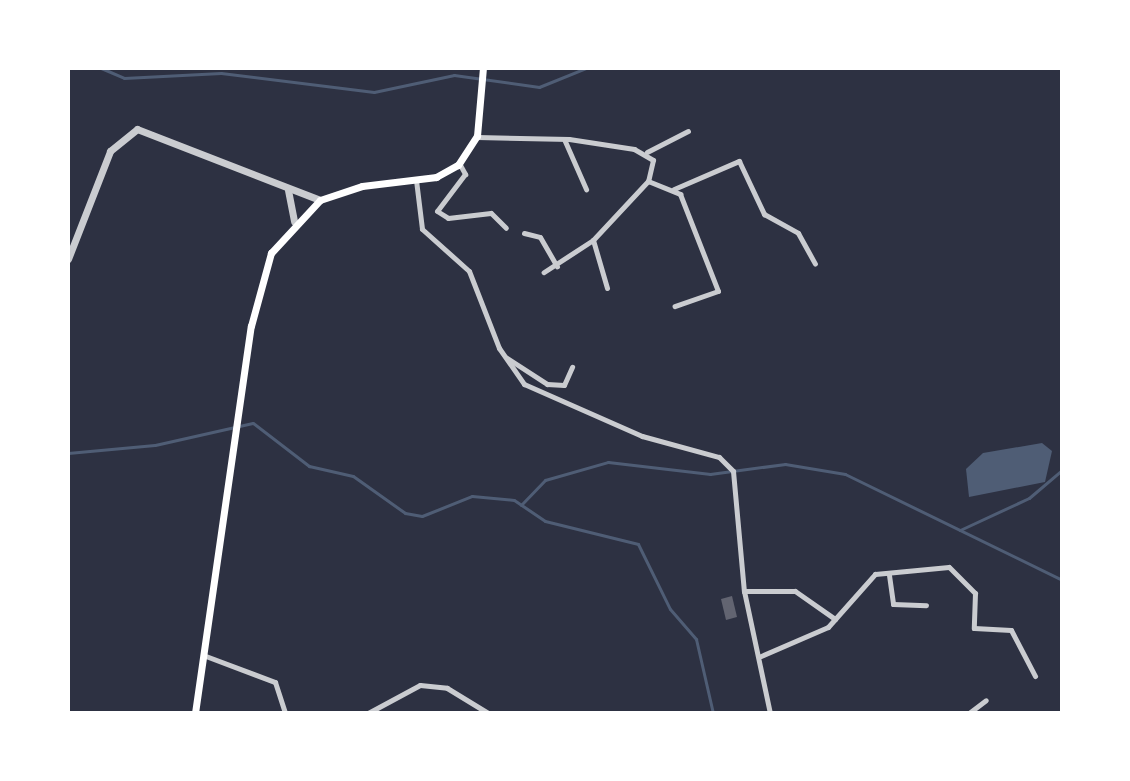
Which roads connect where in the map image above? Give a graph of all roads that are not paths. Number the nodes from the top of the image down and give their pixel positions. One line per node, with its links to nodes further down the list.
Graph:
1 (483, 68): 3 (main road)
2 (688, 131): 5 (street)
3 (476, 137): 4 (street); 6 (main road)
4 (563, 138): 5 (street); 9 (street)
5 (647, 152): 8 (street)
6 (459, 163): 7 (main road); 14 (street)
7 (416, 180): 12 (main road); 23 (street)
8 (648, 181): 10 (street); 16 (street)
9 (586, 189)
10 (674, 189): 18 (street); 22 (street)
11 (288, 190): 12 (street); 13 (street); 17 (street)
12 (320, 200): 13 (main road)
13 (294, 221): 29 (main road)
14 (506, 228)
15 (524, 233): 19 (street)
16 (593, 240): 19 (street); 21 (street)
17 (68, 259)
18 (815, 264)
19 (557, 267): 20 (street)
20 (544, 272)
21 (607, 288)
22 (675, 306)
23 (506, 358): 24 (street); 26 (street)
24 (572, 367)
25 (889, 575): 27 (street); 28 (street); 31 (street)
26 (744, 591): 28 (street); 30 (street)
27 (926, 605)
28 (835, 619): 30 (street)
29 (203, 655): 33 (main road); 34 (street)
30 (761, 656): 37 (street)
31 (1035, 676)
32 (986, 700): 38 (street)
33 (195, 713)
34 (285, 713)
35 (368, 713): 36 (street)
36 (488, 713)
37 (770, 713)
38 (969, 713)

